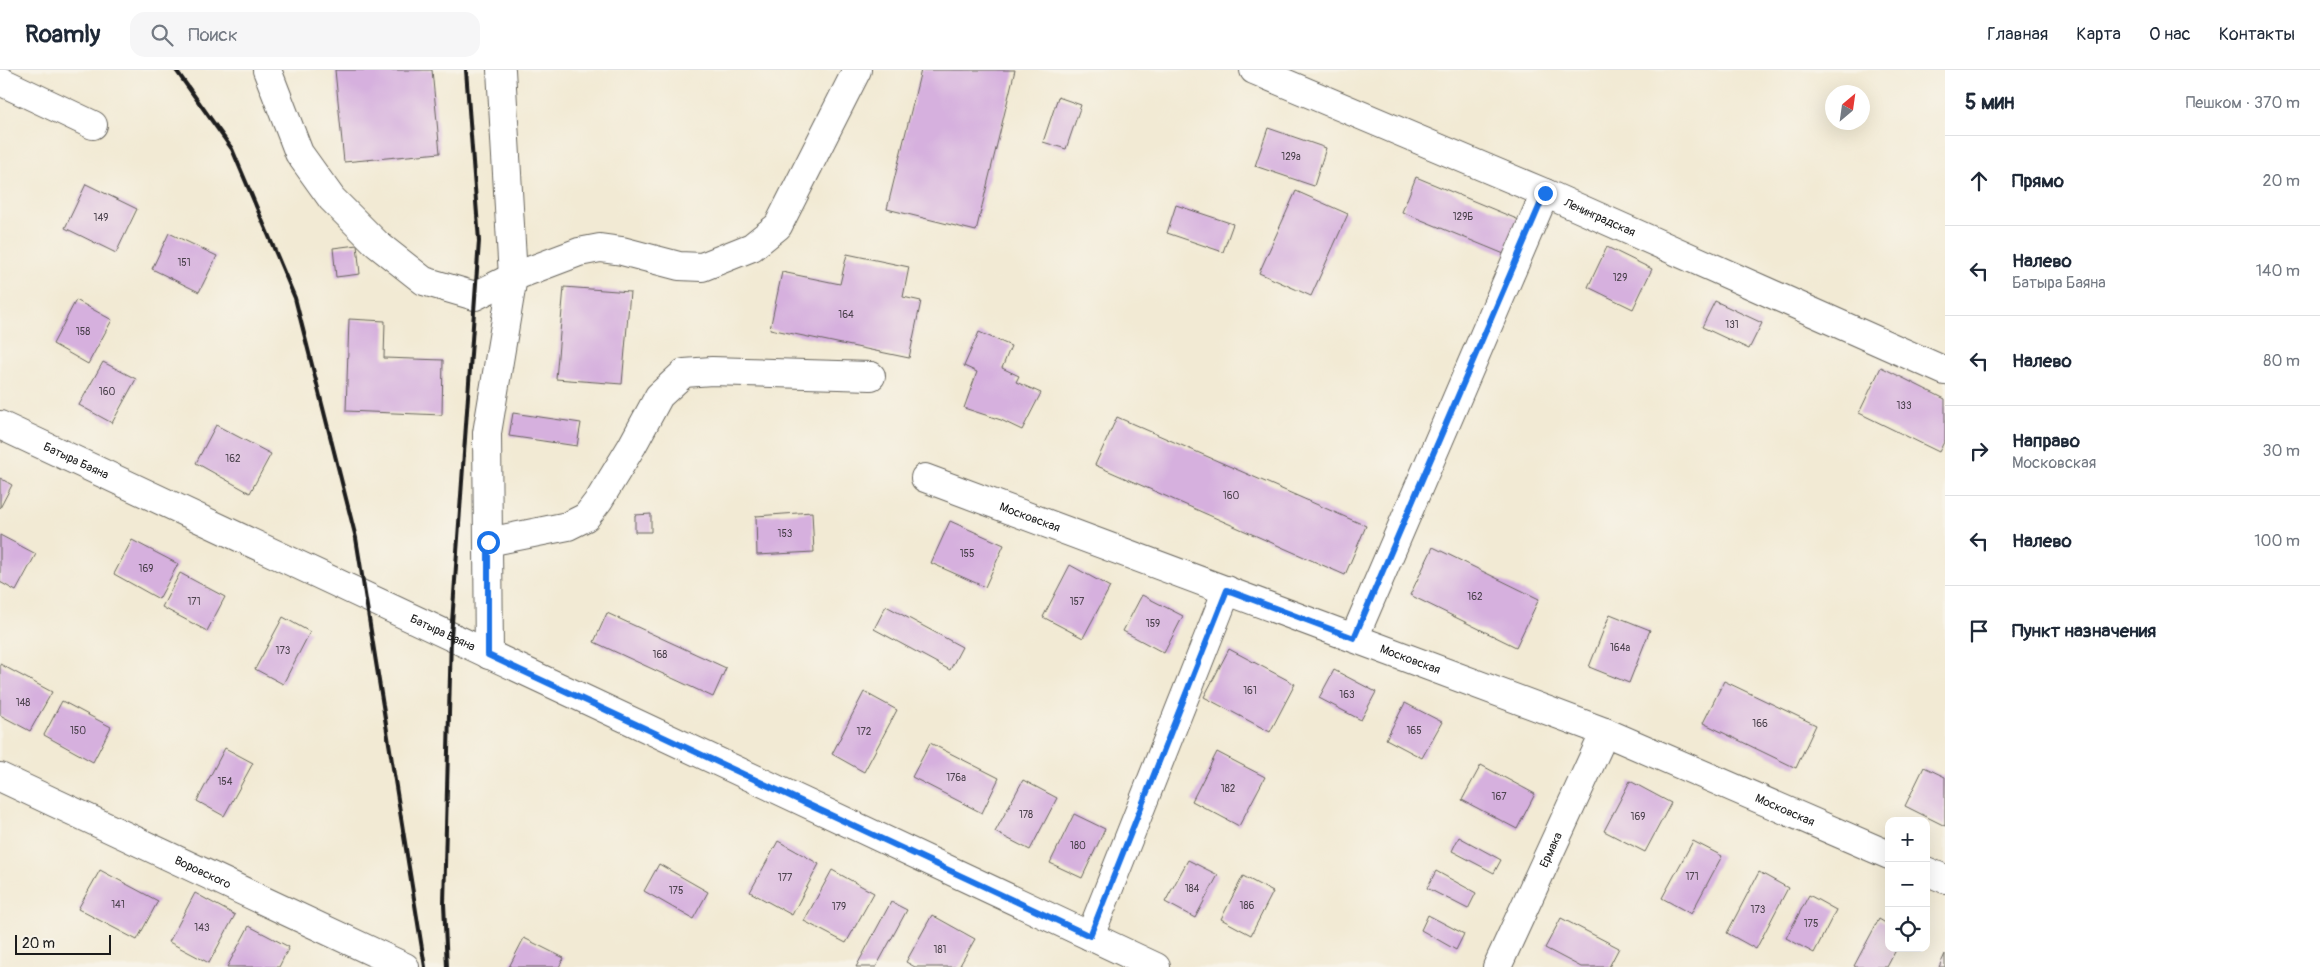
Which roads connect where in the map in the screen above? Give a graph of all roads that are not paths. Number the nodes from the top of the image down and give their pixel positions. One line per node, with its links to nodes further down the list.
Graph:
1 (267, 70): 8 (street)
2 (501, 70): 8 (street)
3 (857, 70): 8 (street)
4 (1254, 70): 7 (street, Ленинградская)
5 (0, 81): 6 (street)
6 (93, 125)
7 (1545, 193): 9 (street, Ленинградская); 15 (street)
8 (513, 276): 13 (street)
9 (1945, 371)
10 (871, 376): 13 (street)
11 (0, 426): 16 (street, Батыра Баяна)
12 (925, 478): 14 (street, Московская)
13 (488, 542): 16 (street)
14 (1227, 590): 15 (street, Московская); 22 (street)
15 (1354, 638): 17 (street, Московская)
16 (488, 655): 22 (street, Батыра Баяна)
17 (1604, 732): 19 (street, Московская); 25 (street, Ермака)
18 (0, 777): 23 (street, Воровского)
19 (1885, 853)
20 (1930, 873): 21 (street)
21 (1945, 879)
22 (1090, 936): 24 (street, Батыра Баяна)
23 (405, 967)
24 (1156, 967)
25 (1496, 967)

